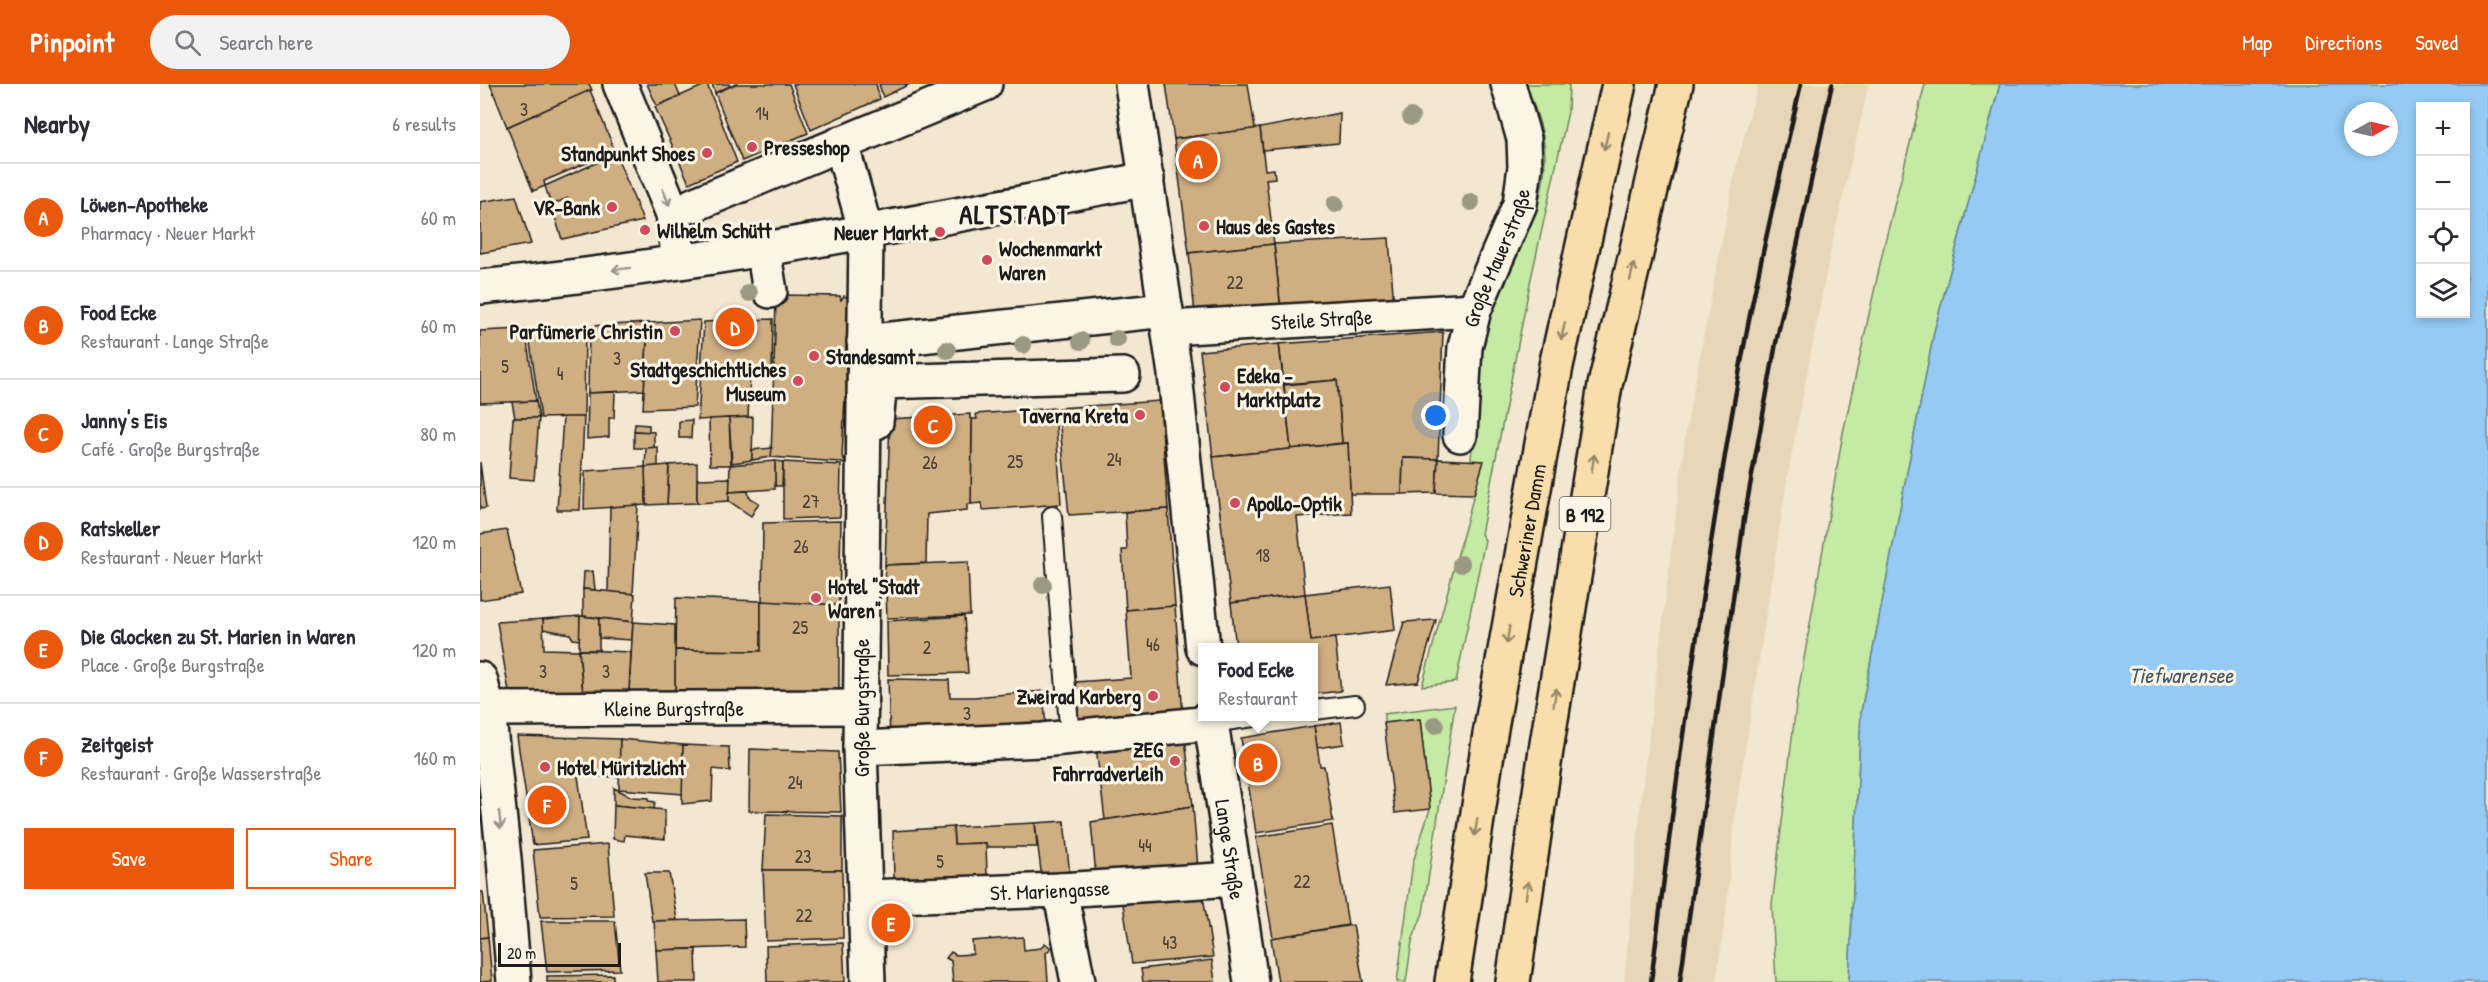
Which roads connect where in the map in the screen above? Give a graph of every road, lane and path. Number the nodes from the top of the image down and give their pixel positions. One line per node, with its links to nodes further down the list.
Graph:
1 (621, 84): 12 (street, one-way to 12)
2 (985, 84): 7 (street)
3 (1132, 84): 8 (street)
4 (1508, 84): 15 (street, Große Mauerstraße)
5 (1619, 84): 40 (main road, Schweriner Damm / B 192, one-way to 40)
6 (1676, 84): 41 (main road, B 192, one-way to 6)
7 (842, 143): 9 (street); 10 (street, Große Burgstraße)
8 (1147, 179): 10 (street); 16 (street)
9 (693, 205)
10 (866, 232): 11 (street); 17 (street, Große Burgstraße)
11 (763, 249): 12 (street); 14 (street)
12 (691, 260): 13 (street, one-way to 13)
13 (480, 287)
14 (770, 291)
15 (1473, 310): 16 (street, Steile Straße); 21 (street, Große Mauerstraße)
16 (1168, 319): 20 (street); 20 (street, Steile Straße)
17 (864, 342): 19 (street); 22 (street, Große Burgstraße)
18 (1008, 352): 19 (street); 19 (street); 20 (street); 20 (street)
19 (911, 360): 22 (street)
20 (1129, 363): 24 (street)
21 (1460, 435)
22 (863, 442): 27 (street, Große Burgstraße)
23 (1052, 516): 31 (lane)
24 (1202, 643)
25 (484, 694): 27 (street, Kleine Burgstraße); 36 (street, one-way to 36)
26 (1356, 705): 28 (lane)
27 (861, 707): 32 (street, Große Burgstraße)
28 (1318, 710)
29 (1202, 721): 31 (street)
30 (1210, 721): 33 (street, Lange Straße)
31 (1070, 738): 32 (street)
32 (860, 748): 35 (street, Große Burgstraße)
33 (1234, 879): 34 (street, St. Mariengasse); 39 (street, Lange Straße)
34 (1060, 890): 35 (street, St. Mariengasse); 38 (street)
35 (866, 897): 37 (street, Große Burgstraße)
36 (514, 982)
37 (868, 982)
38 (1078, 982)
39 (1251, 982)
40 (1452, 982)
41 (1513, 982)

